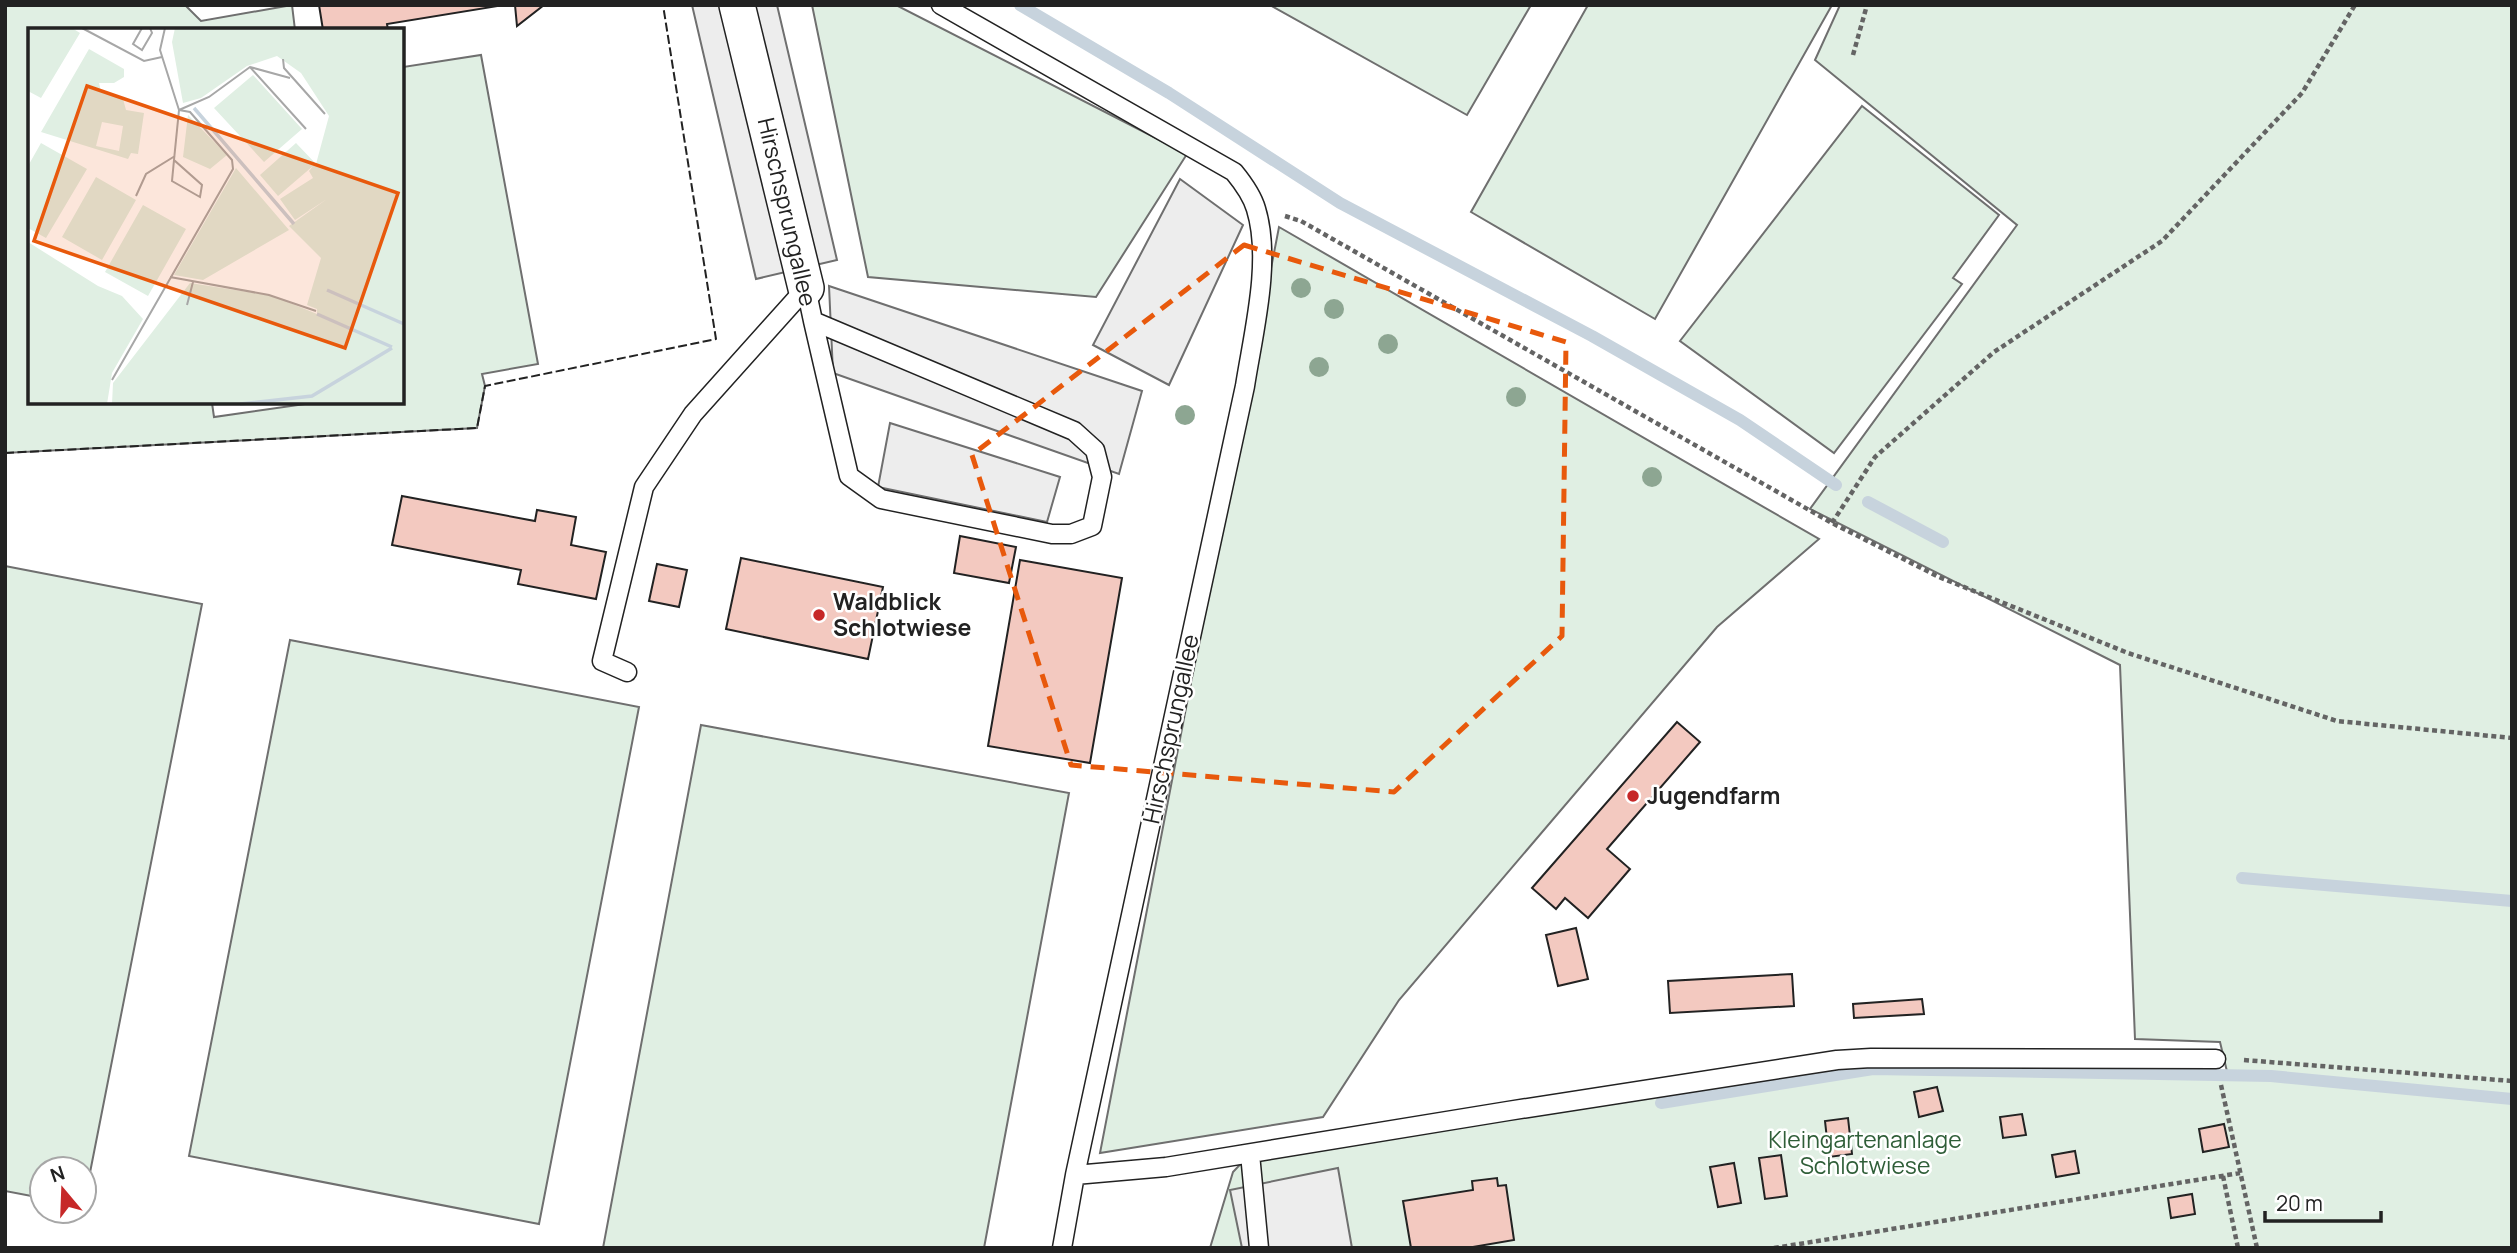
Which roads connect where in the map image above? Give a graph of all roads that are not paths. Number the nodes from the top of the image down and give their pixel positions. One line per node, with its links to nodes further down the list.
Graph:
1 (737, 5): 3 (street, Hirschsprungallee)
2 (941, 5): 8 (lane, Hirschsprungallee)
3 (806, 288): 4 (lane, Hirschsprungallee); 5 (lane)
4 (813, 321): 4 (lane, Hirschsprungallee)
5 (627, 672)
6 (2216, 1059): 7 (lane)
7 (1250, 1154): 8 (lane); 10 (lane)
8 (1074, 1175): 9 (lane, Hirschsprungallee)
9 (1062, 1248)
10 (1259, 1248)

